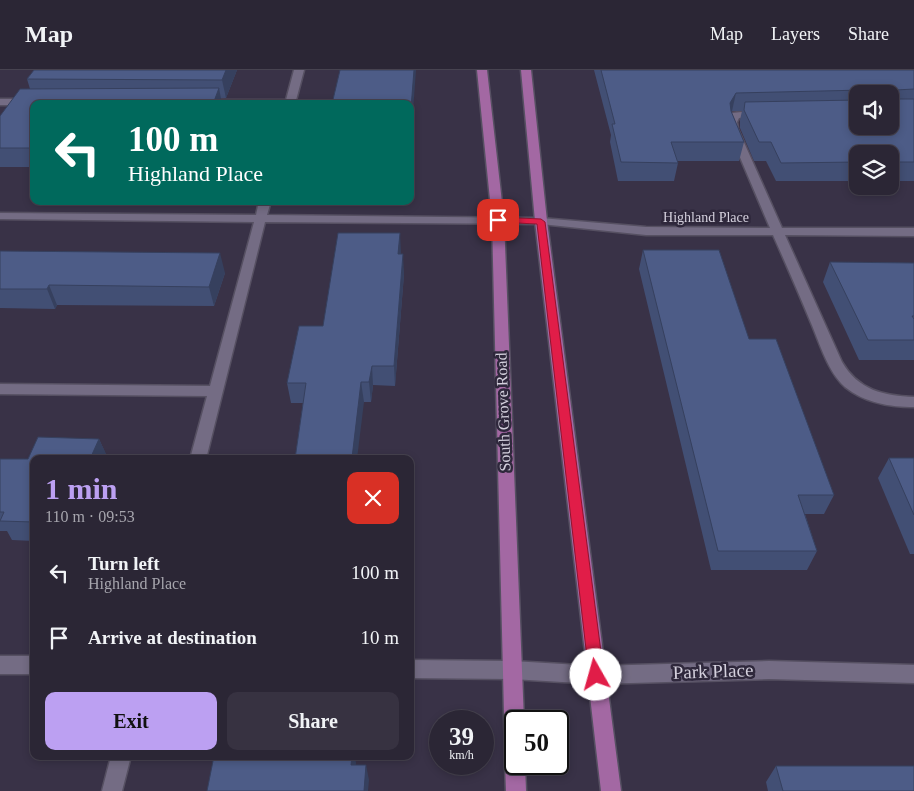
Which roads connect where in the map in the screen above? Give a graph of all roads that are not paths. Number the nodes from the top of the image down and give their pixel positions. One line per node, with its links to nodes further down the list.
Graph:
1 (299, 70): 4 (street)
2 (482, 70): 11 (main road, South Grove Road)
3 (526, 70): 12 (main road)
4 (291, 100)
5 (0, 102): 6 (street)
6 (30, 102)
7 (770, 113): 13 (street)
8 (264, 205): 10 (street)
9 (0, 216): 10 (street, Highland Place)
10 (260, 218): 11 (street, Highland Place); 16 (street)
11 (498, 220): 12 (street, Highland Place); 22 (main road, South Grove Road)
12 (541, 222): 13 (street, Highland Place); 24 (main road)
13 (779, 232): 14 (street, Highland Place); 17 (street)
14 (914, 232)
15 (0, 389): 16 (street)
16 (216, 391): 18 (street)
17 (914, 402)
18 (199, 455)
19 (0, 665): 20 (street)
20 (30, 665)
21 (414, 669): 22 (street, Park Place)
22 (512, 670): 24 (street, Park Place); 25 (main road, South Grove Road)
23 (914, 674): 24 (street, Park Place)
24 (596, 675): 30 (main road)
25 (513, 710)
26 (120, 760): 28 (street)
27 (515, 775): 29 (main road)
28 (112, 791)
29 (516, 791)
30 (611, 791)

